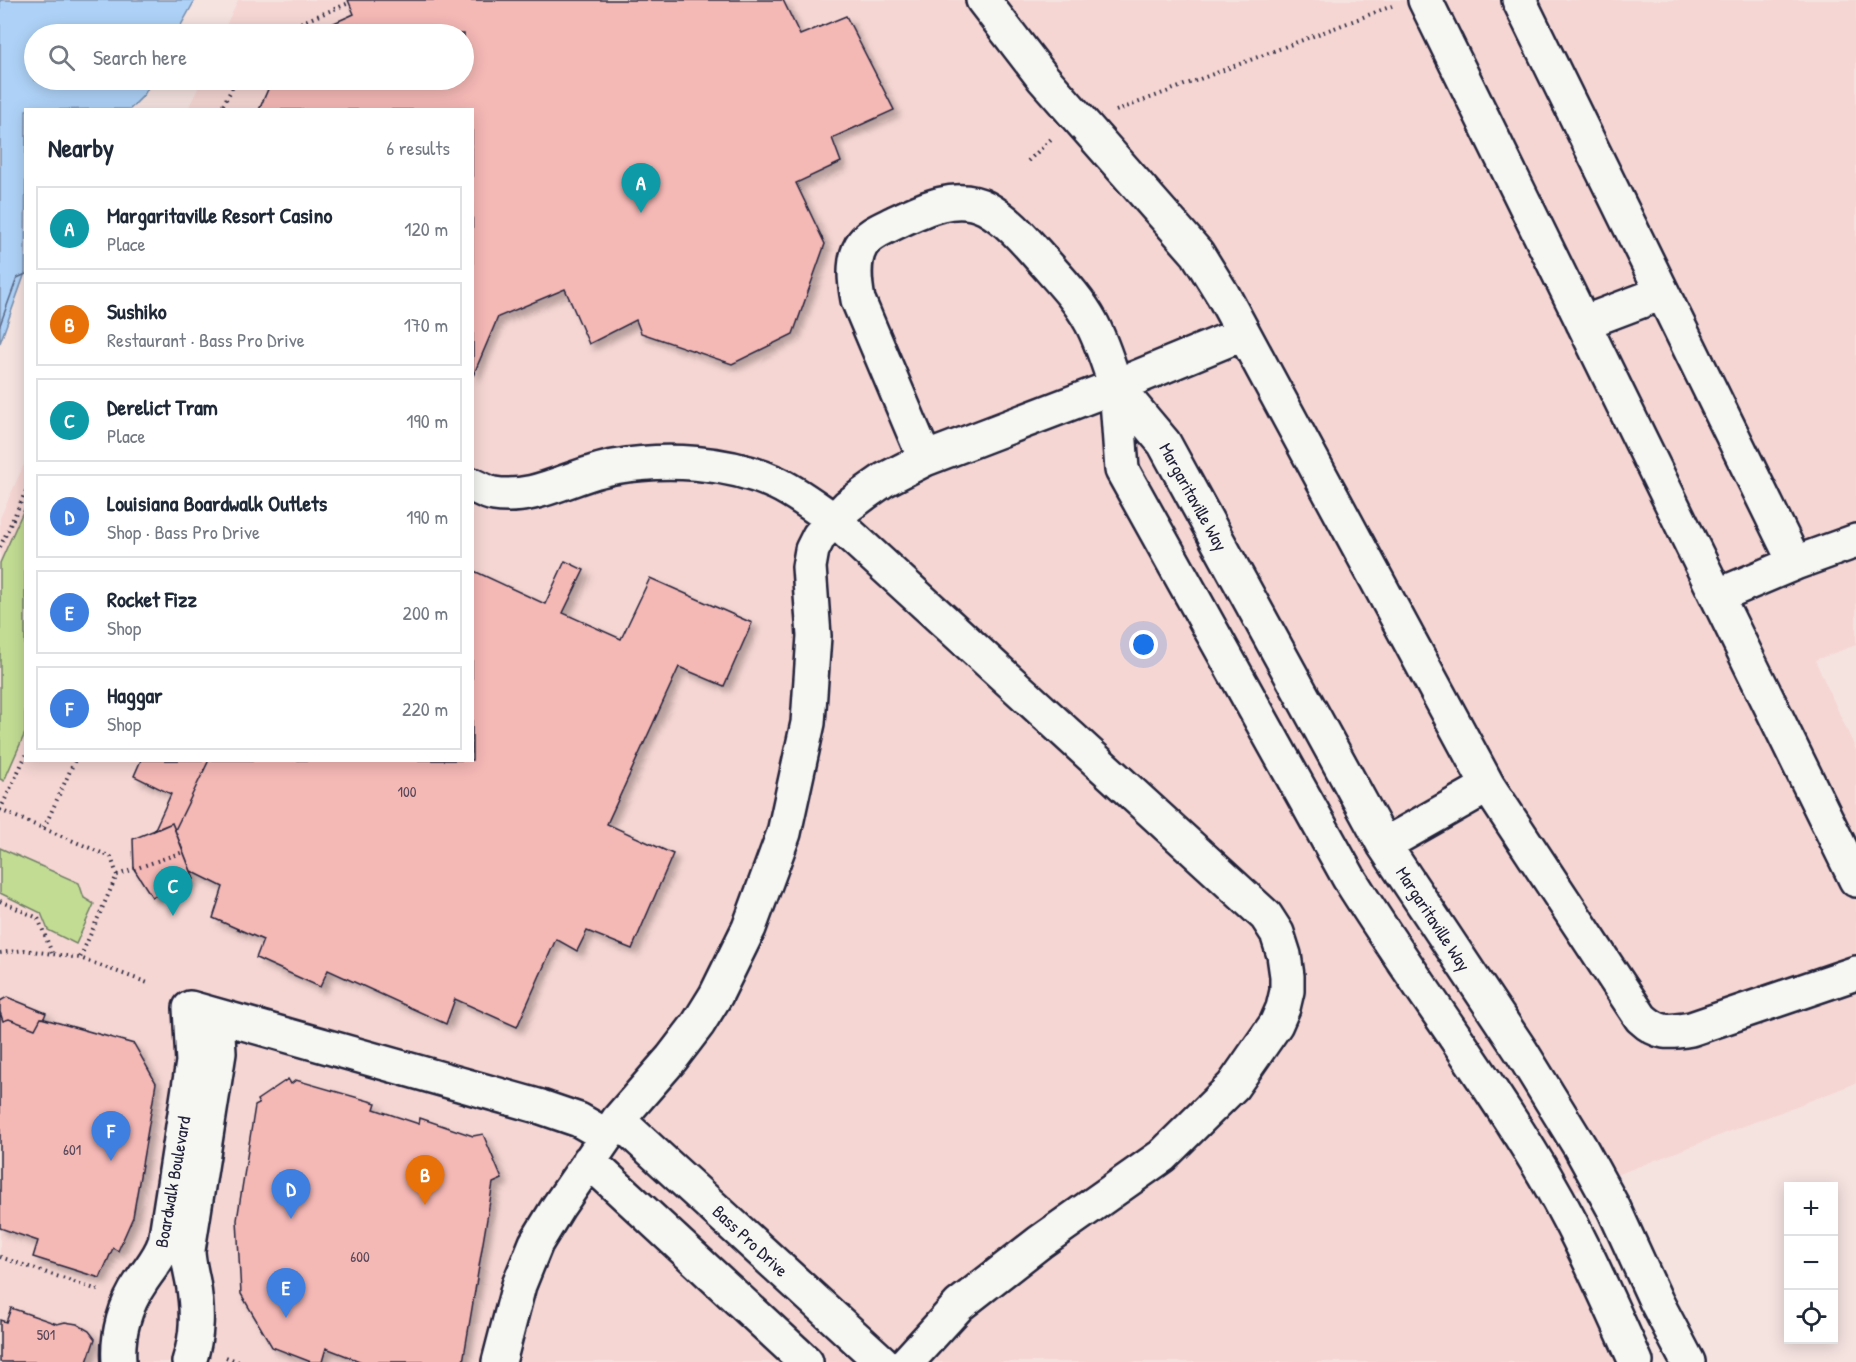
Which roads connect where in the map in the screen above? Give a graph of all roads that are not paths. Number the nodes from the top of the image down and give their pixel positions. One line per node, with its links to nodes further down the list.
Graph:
1 (983, 0): 6 (street)
2 (1519, 0): 4 (street)
3 (1409, 3): 5 (street)
4 (1662, 293): 5 (street); 12 (street)
5 (1583, 323): 13 (street)
6 (1242, 334): 7 (street); 14 (street)
7 (1116, 386): 8 (street); 8 (street); 15 (street, Margaritaville Way); 26 (street)
8 (925, 459): 10 (street)
9 (474, 486): 10 (street)
10 (834, 520): 19 (street); 25 (street)
11 (1856, 541): 12 (street)
12 (1796, 563): 13 (street)
13 (1717, 596): 16 (street)
14 (1488, 786): 15 (street); 17 (street)
15 (1384, 845): 27 (street, Margaritaville Way)
16 (1856, 880)
17 (1856, 973)
18 (211, 1015): 19 (street); 20 (street, Boardwalk Boulevard); 21 (street, Boardwalk Boulevard)
19 (605, 1139): 22 (street); 23 (street); 24 (street, Bass Pro Drive)
20 (119, 1362)
21 (189, 1362)
22 (499, 1362)
23 (806, 1362)
24 (882, 1362)
25 (907, 1362)
26 (1636, 1362)
27 (1688, 1362)

